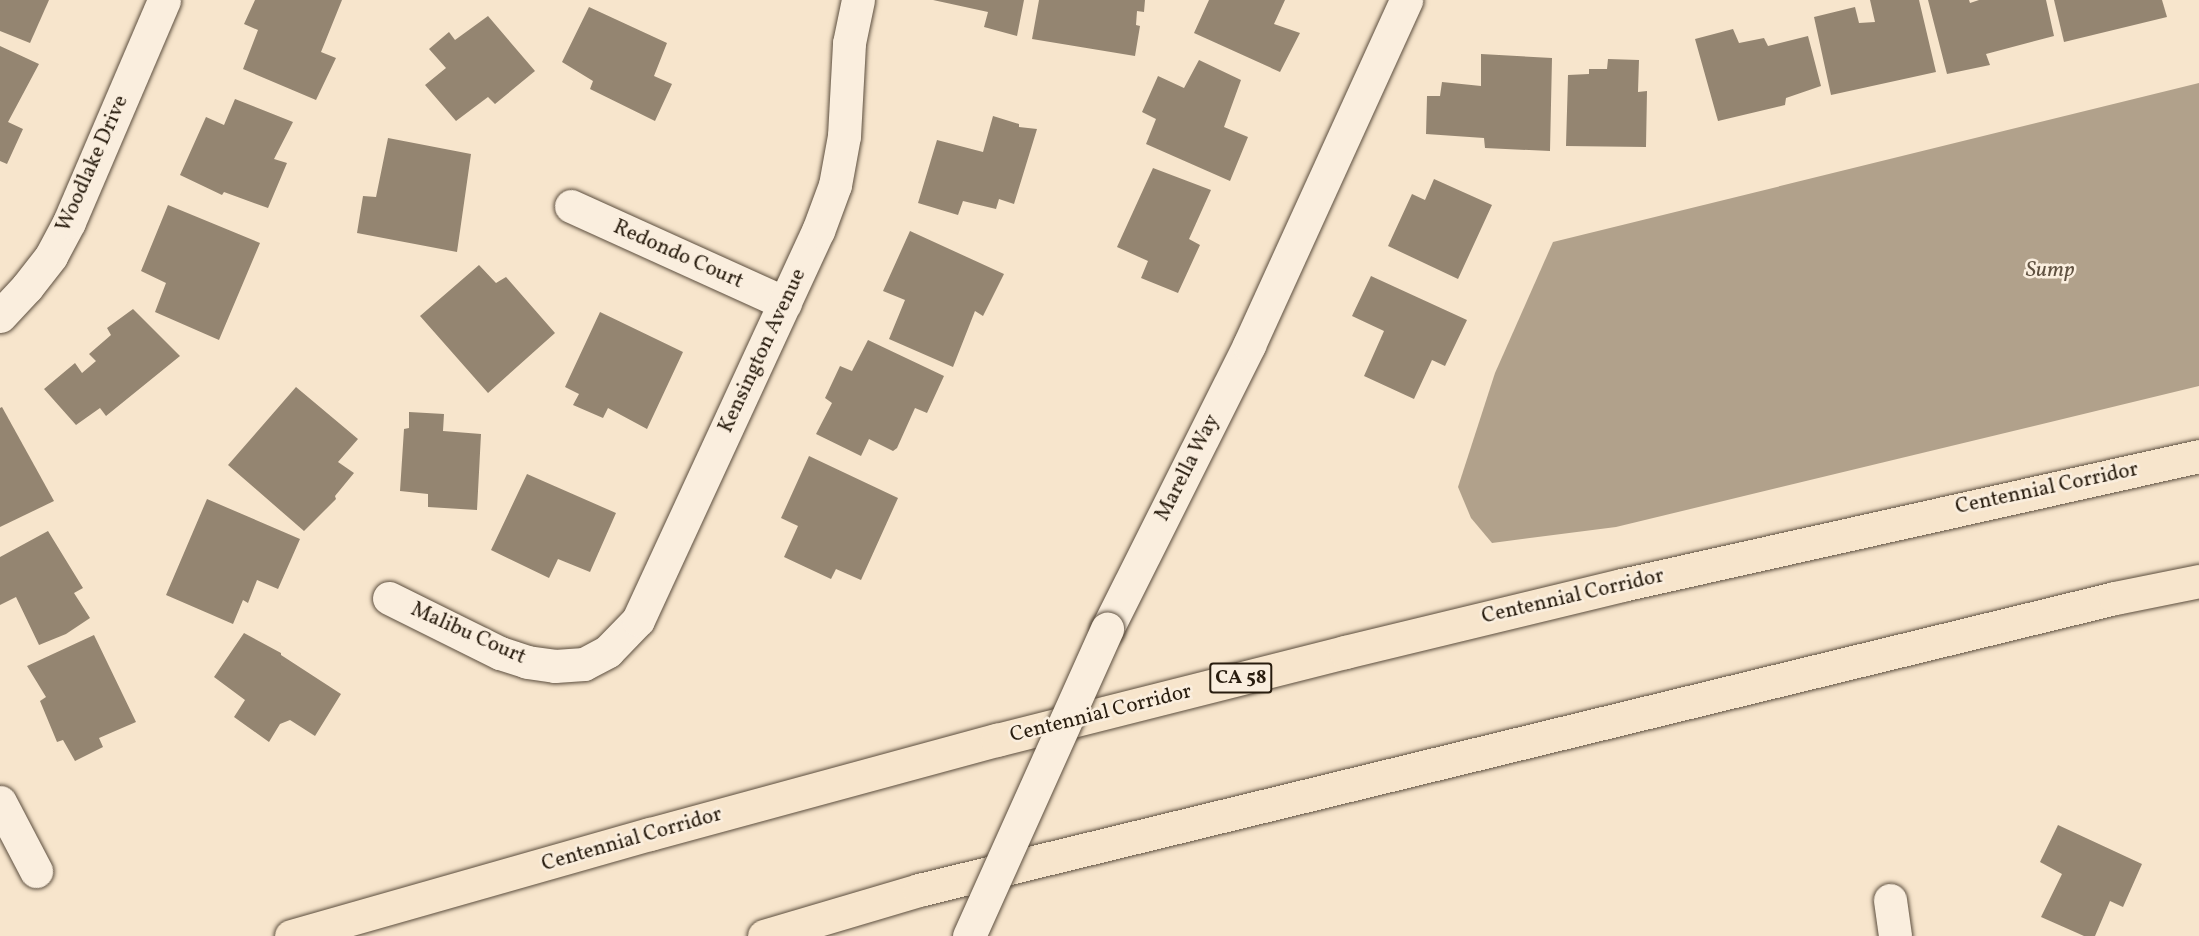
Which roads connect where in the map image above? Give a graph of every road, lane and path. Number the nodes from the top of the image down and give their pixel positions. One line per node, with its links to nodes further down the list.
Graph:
1 (164, 0): 6 (street, Woodlake Drive)
2 (858, 0): 5 (street, Kensington Avenue)
3 (1406, 0): 16 (street, Marella Way, bridge)
4 (571, 206): 5 (street, Redondo Court)
5 (786, 303): 10 (street, Kensington Avenue)
6 (0, 316)
7 (2199, 456): 14 (highway, Centennial Corridor / CA 58)
8 (2199, 581): 15 (highway)
9 (389, 598): 10 (street, Malibu Court)
10 (584, 664)
11 (0, 802): 12 (street)
12 (36, 871)
13 (1890, 900): 17 (street)
14 (291, 936)
15 (764, 936)
16 (969, 936)
17 (1895, 936)

